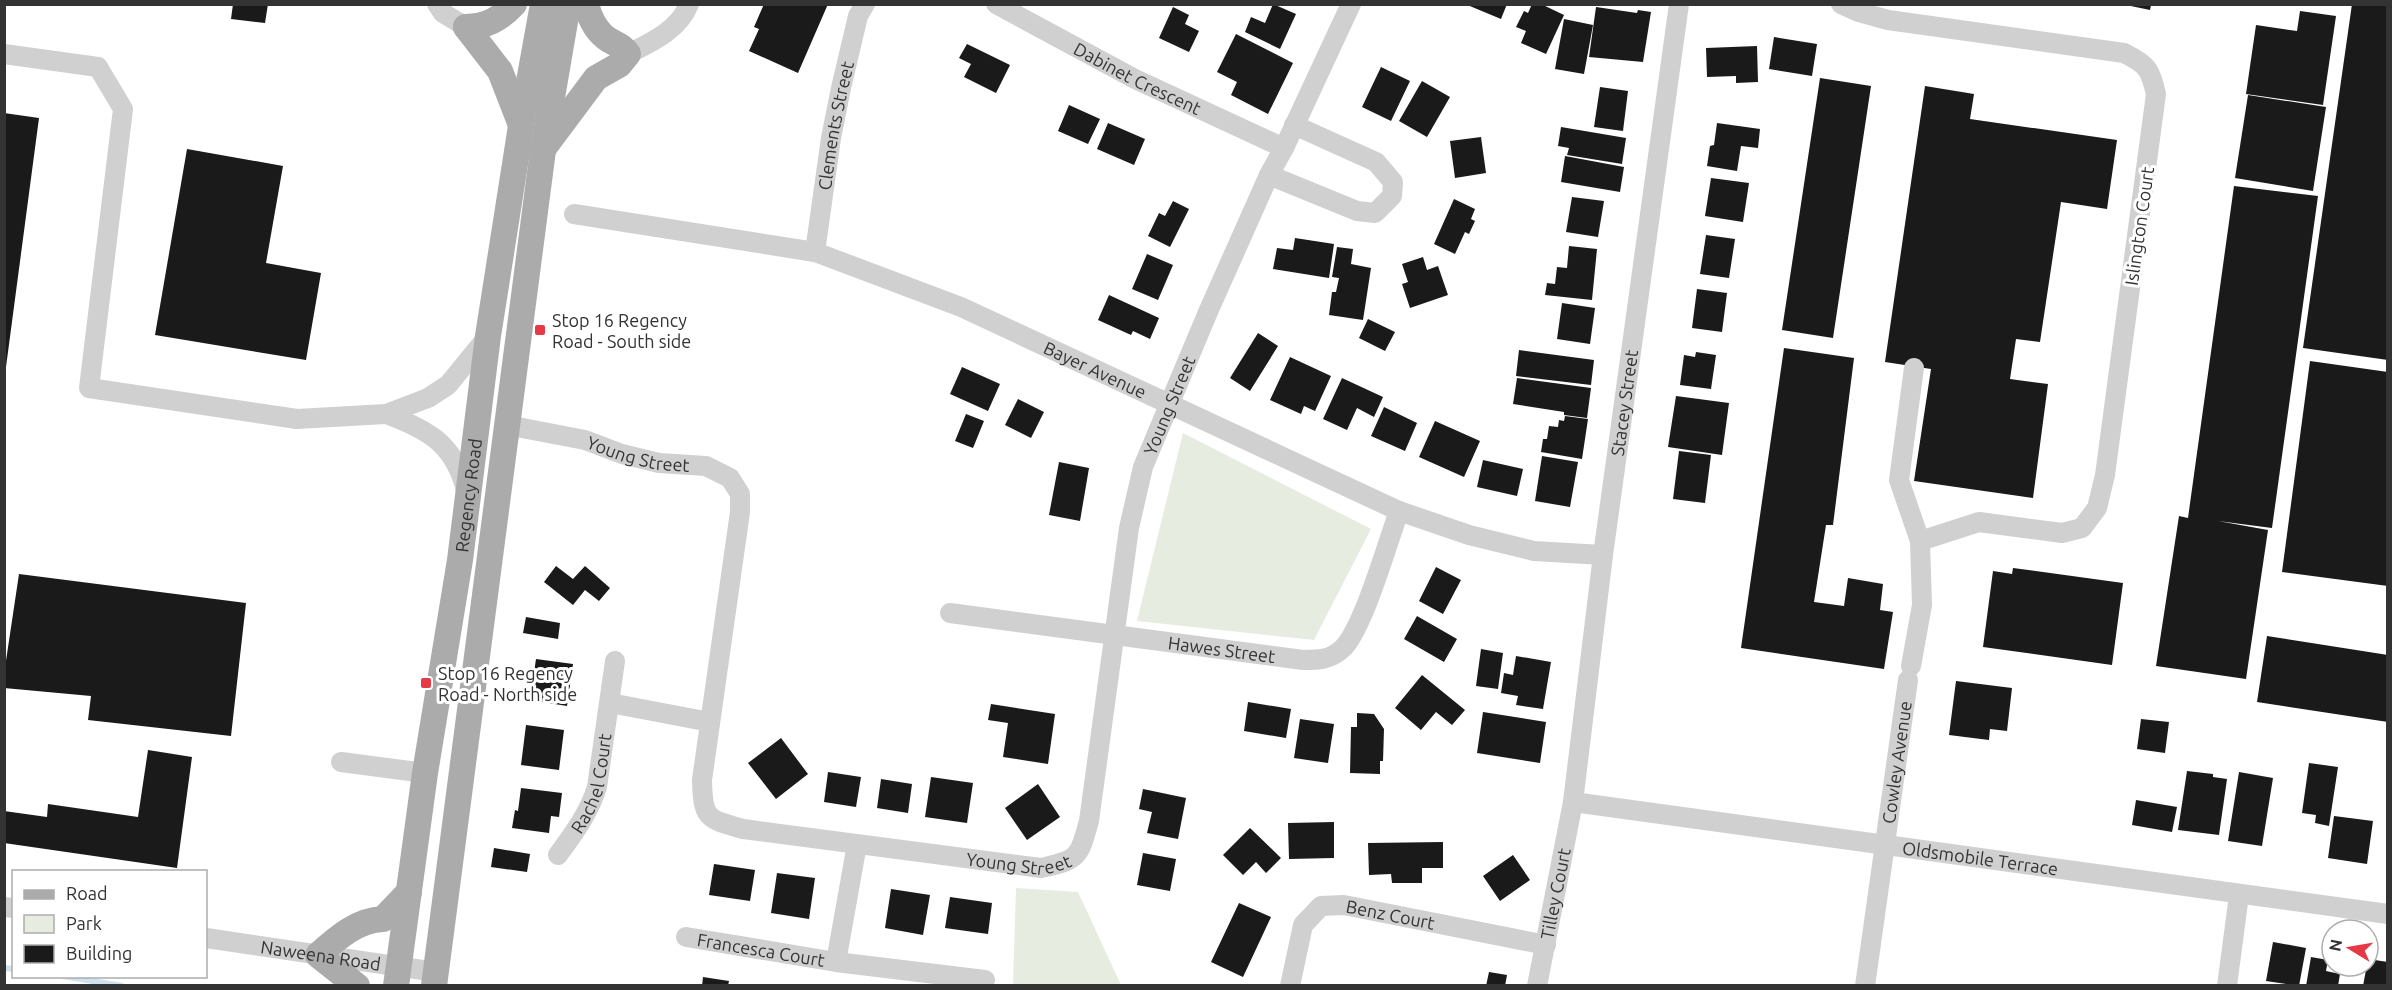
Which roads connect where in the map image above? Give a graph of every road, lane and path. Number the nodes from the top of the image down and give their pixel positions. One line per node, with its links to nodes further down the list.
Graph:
1 (437, 4): 12 (street)
2 (514, 4): 12 (main road)
3 (543, 4): 16 (main road, Regency Road)
4 (568, 4): 18 (main road, Regency Road)
5 (586, 4): 14 (main road)
6 (689, 4): 14 (street)
7 (865, 4): 21 (street, Clements Street)
8 (996, 4): 17 (street, Dabinet Crescent)
9 (1351, 4): 15 (street, Young Street)
10 (1679, 4): 31 (street, Stacey Street)
11 (1841, 4): 30 (street, Islington Court)
12 (466, 27): 16 (main road)
13 (4, 54): 25 (street)
14 (628, 54): 18 (main road)
15 (1294, 125): 17 (street, Young Street); 19 (street)
16 (521, 126): 22 (main road, Regency Road)
17 (1284, 148): 19 (street, Young Street)
18 (543, 150): 27 (main road, Regency Road)
19 (1269, 175): 24 (street, Young Street)
20 (574, 214): 21 (street, Bayer Avenue)
21 (815, 252): 24 (street, Bayer Avenue)
22 (488, 336): 25 (street); 26 (main road, Regency Road)
23 (1914, 368): 30 (street, Cowley Avenue)
24 (1169, 403): 29 (street, Bayer Avenue); 33 (street, Young Street)
25 (386, 414): 28 (street)
26 (478, 422): 27 (main road); 28 (main road, Regency Road)
27 (507, 425): 36 (street, Young Street); 39 (main road, Regency Road)
28 (468, 498): 38 (main road, Regency Road)
29 (1399, 511): 31 (street, Bayer Avenue); 33 (street, Hawes Street)
30 (1920, 542): 42 (street, Cowley Avenue)
31 (1603, 555): 40 (street, Stacey Street)
32 (950, 613): 33 (street, Hawes Street)
33 (1114, 634): 41 (street, Young Street)
34 (615, 661): 35 (street, Rachel Court)
35 (610, 703): 36 (street); 43 (street, Rachel Court)
36 (710, 722): 41 (street, Young Street)
37 (341, 762): 38 (street)
38 (425, 773): 39 (main road); 44 (main road, Regency Road)
39 (461, 777): 53 (main road, Regency Road)
40 (1573, 802): 42 (street, Oldsmobile Terrace); 49 (street, Tilley Court)
41 (857, 844): 51 (street, Francesca Court)
42 (1884, 845): 45 (street, Oldsmobile Terrace); 58 (street, Cowley Avenue)
43 (558, 855)
44 (409, 892): 50 (main road); 52 (main road, Regency Road)
45 (2239, 895): 46 (street, Oldsmobile Terrace); 59 (street)
46 (2388, 914)
47 (686, 937): 51 (street, Francesca Court)
48 (207, 938): 50 (street, Naweena Road)
49 (1546, 945): 56 (street, Benz Court); 57 (street, Tilley Court)
50 (318, 955): 52 (street, Naweena Road); 55 (main road)
51 (836, 962): 54 (street, Francesca Court)
52 (398, 976): 53 (street, Naweena Road)
53 (435, 979)
54 (985, 980)
55 (357, 986)
56 (1290, 986)
57 (1537, 986)
58 (1865, 986)
59 (2227, 986)

